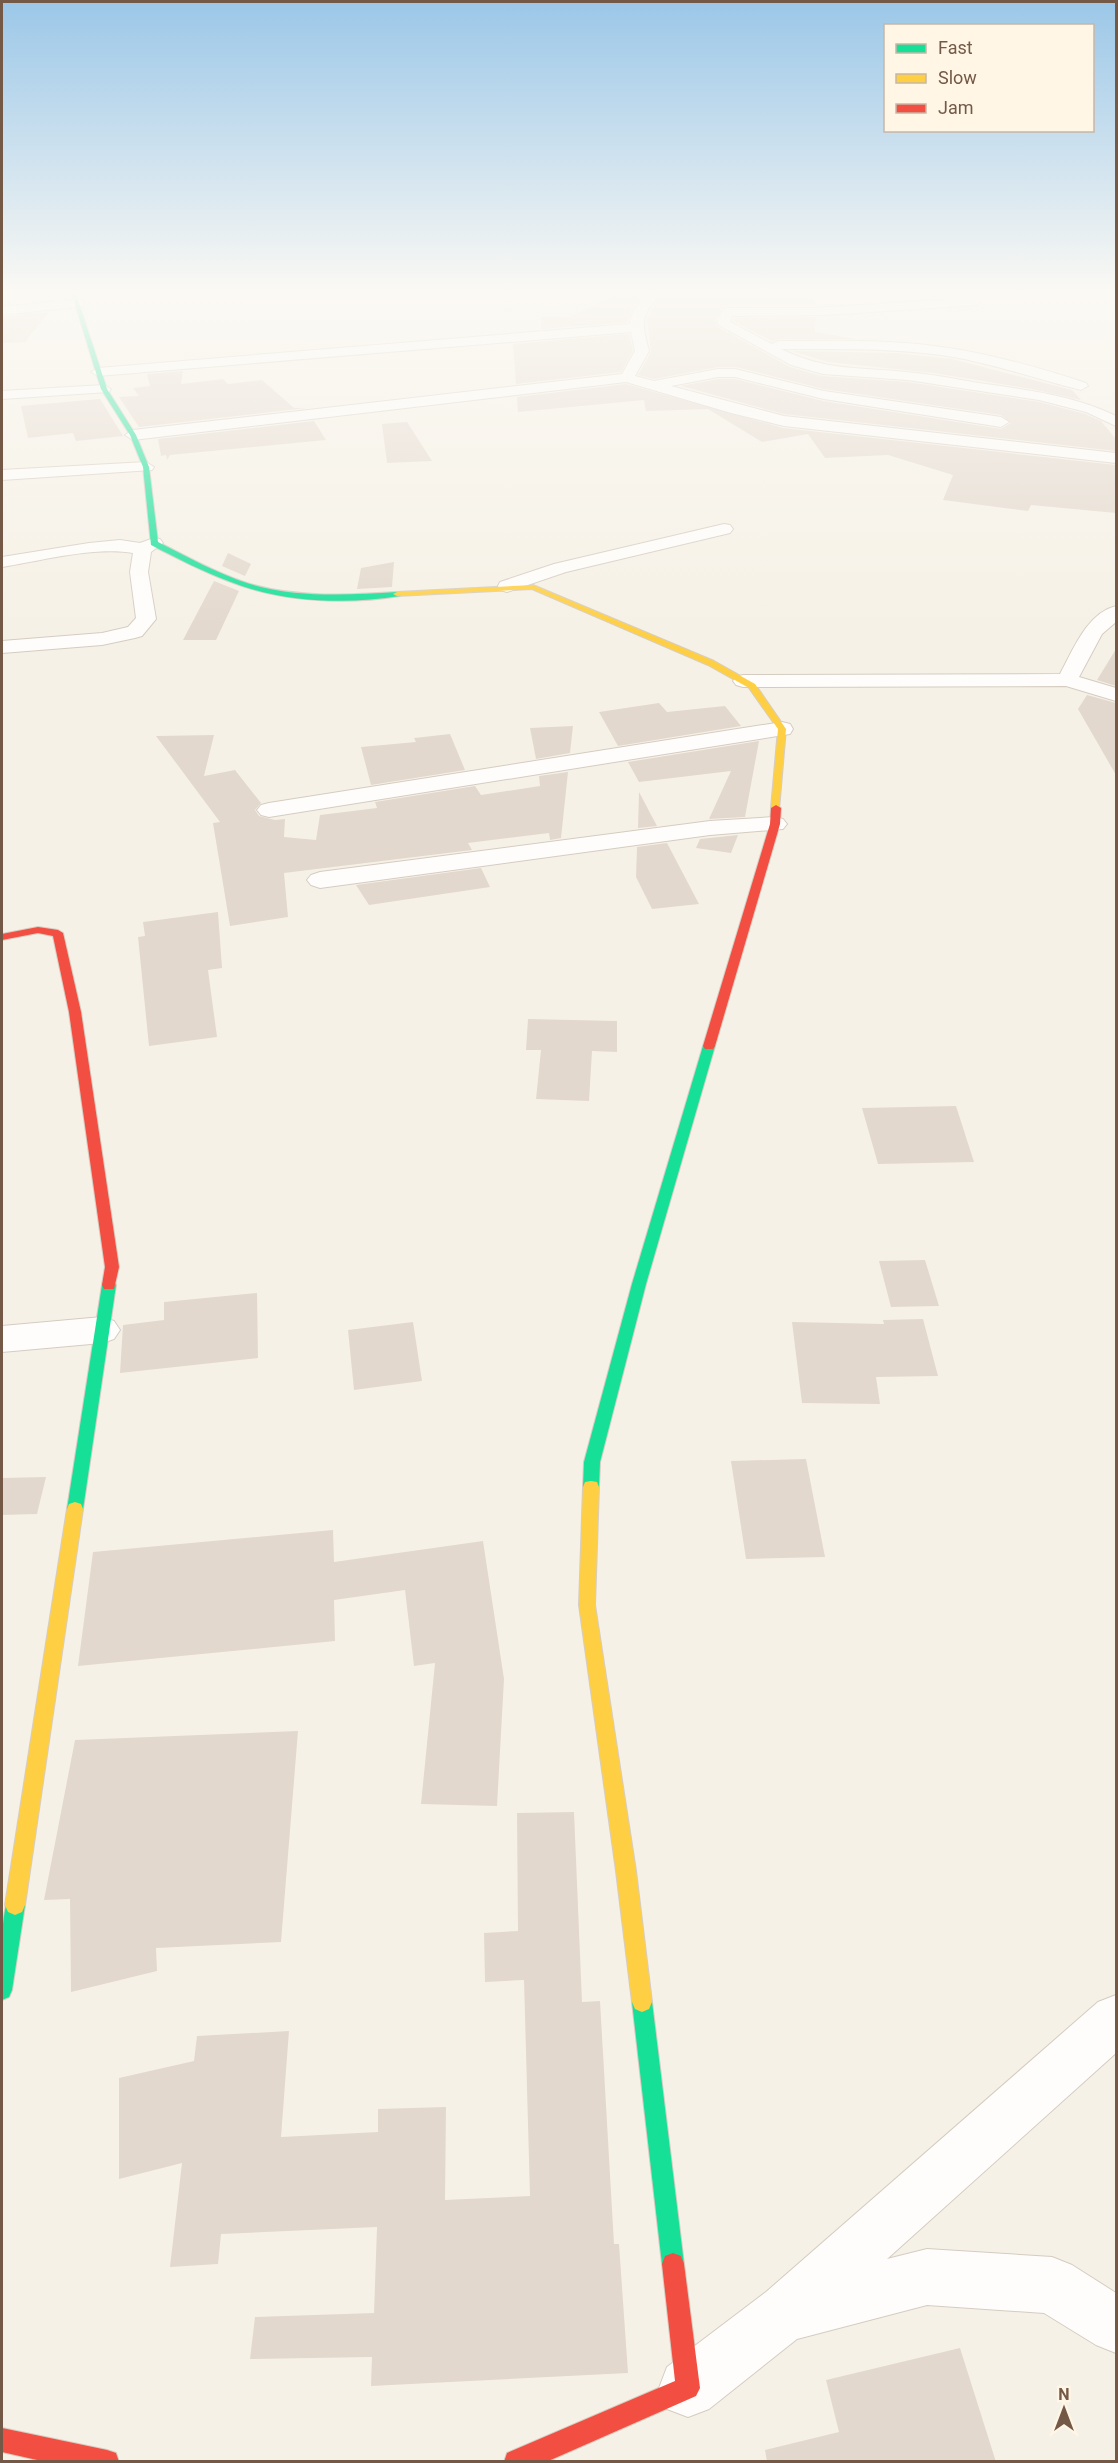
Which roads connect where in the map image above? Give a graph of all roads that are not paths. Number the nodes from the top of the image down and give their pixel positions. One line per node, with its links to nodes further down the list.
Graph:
1 (115, 406): 8 (street)
2 (385, 406): 8 (street)
3 (719, 406): 10 (street)
4 (896, 406): 7 (street)
5 (1076, 406): 6 (street)
6 (1116, 422)
7 (1015, 424)
8 (133, 435): 12 (street)
9 (1088, 440): 10 (street)
10 (1094, 455): 11 (street)
11 (1116, 458)
12 (146, 467): 13 (street); 15 (street)
13 (2, 475)
14 (724, 529): 17 (street)
15 (148, 546): 16 (street); 17 (street); 19 (street)
16 (2, 562)
17 (507, 586): 21 (street)
18 (1116, 612): 20 (street)
19 (2, 647)
20 (1068, 680): 21 (street); 22 (street)
21 (743, 681): 23 (street)
22 (1111, 690)
23 (782, 729): 24 (street); 25 (street)
24 (269, 810)
25 (775, 824): 26 (street); 34 (street)
26 (320, 880)
27 (2, 937): 28 (street)
28 (102, 1330): 29 (street); 30 (street)
29 (2, 1339)
30 (2, 1990)
31 (1116, 2020): 32 (street)
32 (783, 2314): 33 (street); 34 (street)
33 (1116, 2325)
34 (688, 2388): 37 (street)
35 (2, 2440): 36 (street)
36 (107, 2462)
37 (516, 2462)

